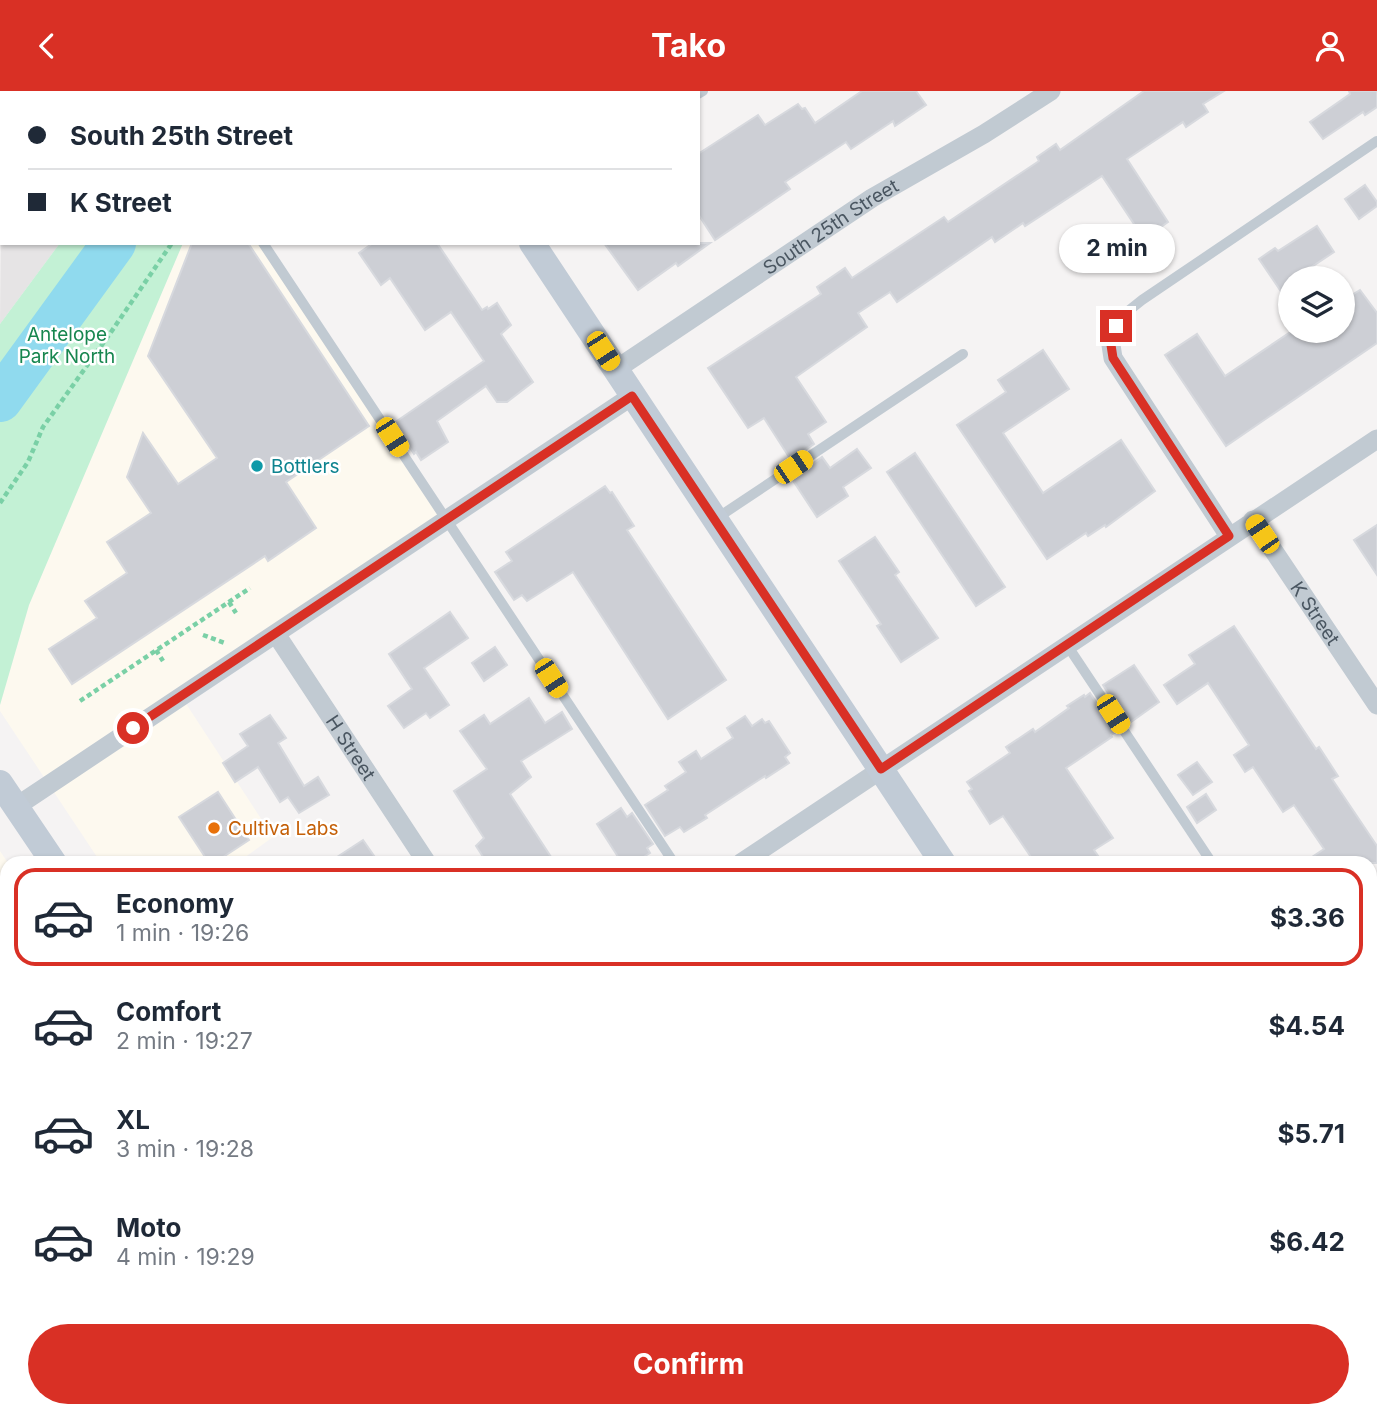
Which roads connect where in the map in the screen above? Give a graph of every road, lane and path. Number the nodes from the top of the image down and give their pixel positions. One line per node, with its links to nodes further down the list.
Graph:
1 (1051, 91): 8 (street, South 25th Street)
2 (1377, 141): 6 (lane)
3 (171, 245): 11 (path)
4 (264, 245): 12 (lane)
5 (533, 245): 8 (street)
6 (1116, 326): 15 (street)
7 (963, 355): 13 (lane)
8 (615, 370): 9 (street)
9 (632, 396): 12 (street); 13 (street)
10 (1377, 439): 14 (street)
11 (0, 503)
12 (446, 520): 19 (street); 32 (lane)
13 (714, 520): 27 (street)
14 (1253, 520): 15 (street); 26 (street, K Street)
15 (1229, 536): 22 (street)
16 (250, 588): 17 (path)
17 (229, 602): 18 (path); 23 (path)
18 (236, 613)
19 (276, 634): 29 (street); 31 (street, H Street)
20 (203, 635): 21 (path)
21 (228, 645)
22 (1066, 645): 27 (street); 35 (lane)
23 (156, 650): 24 (path); 25 (path)
24 (163, 661)
25 (80, 701)
26 (1377, 705)
27 (881, 769): 33 (street); 34 (street)
28 (0, 783): 29 (street)
29 (17, 806): 30 (street)
30 (49, 856)
31 (422, 856)
32 (669, 856)
33 (751, 856)
34 (938, 856)
35 (1207, 856)

